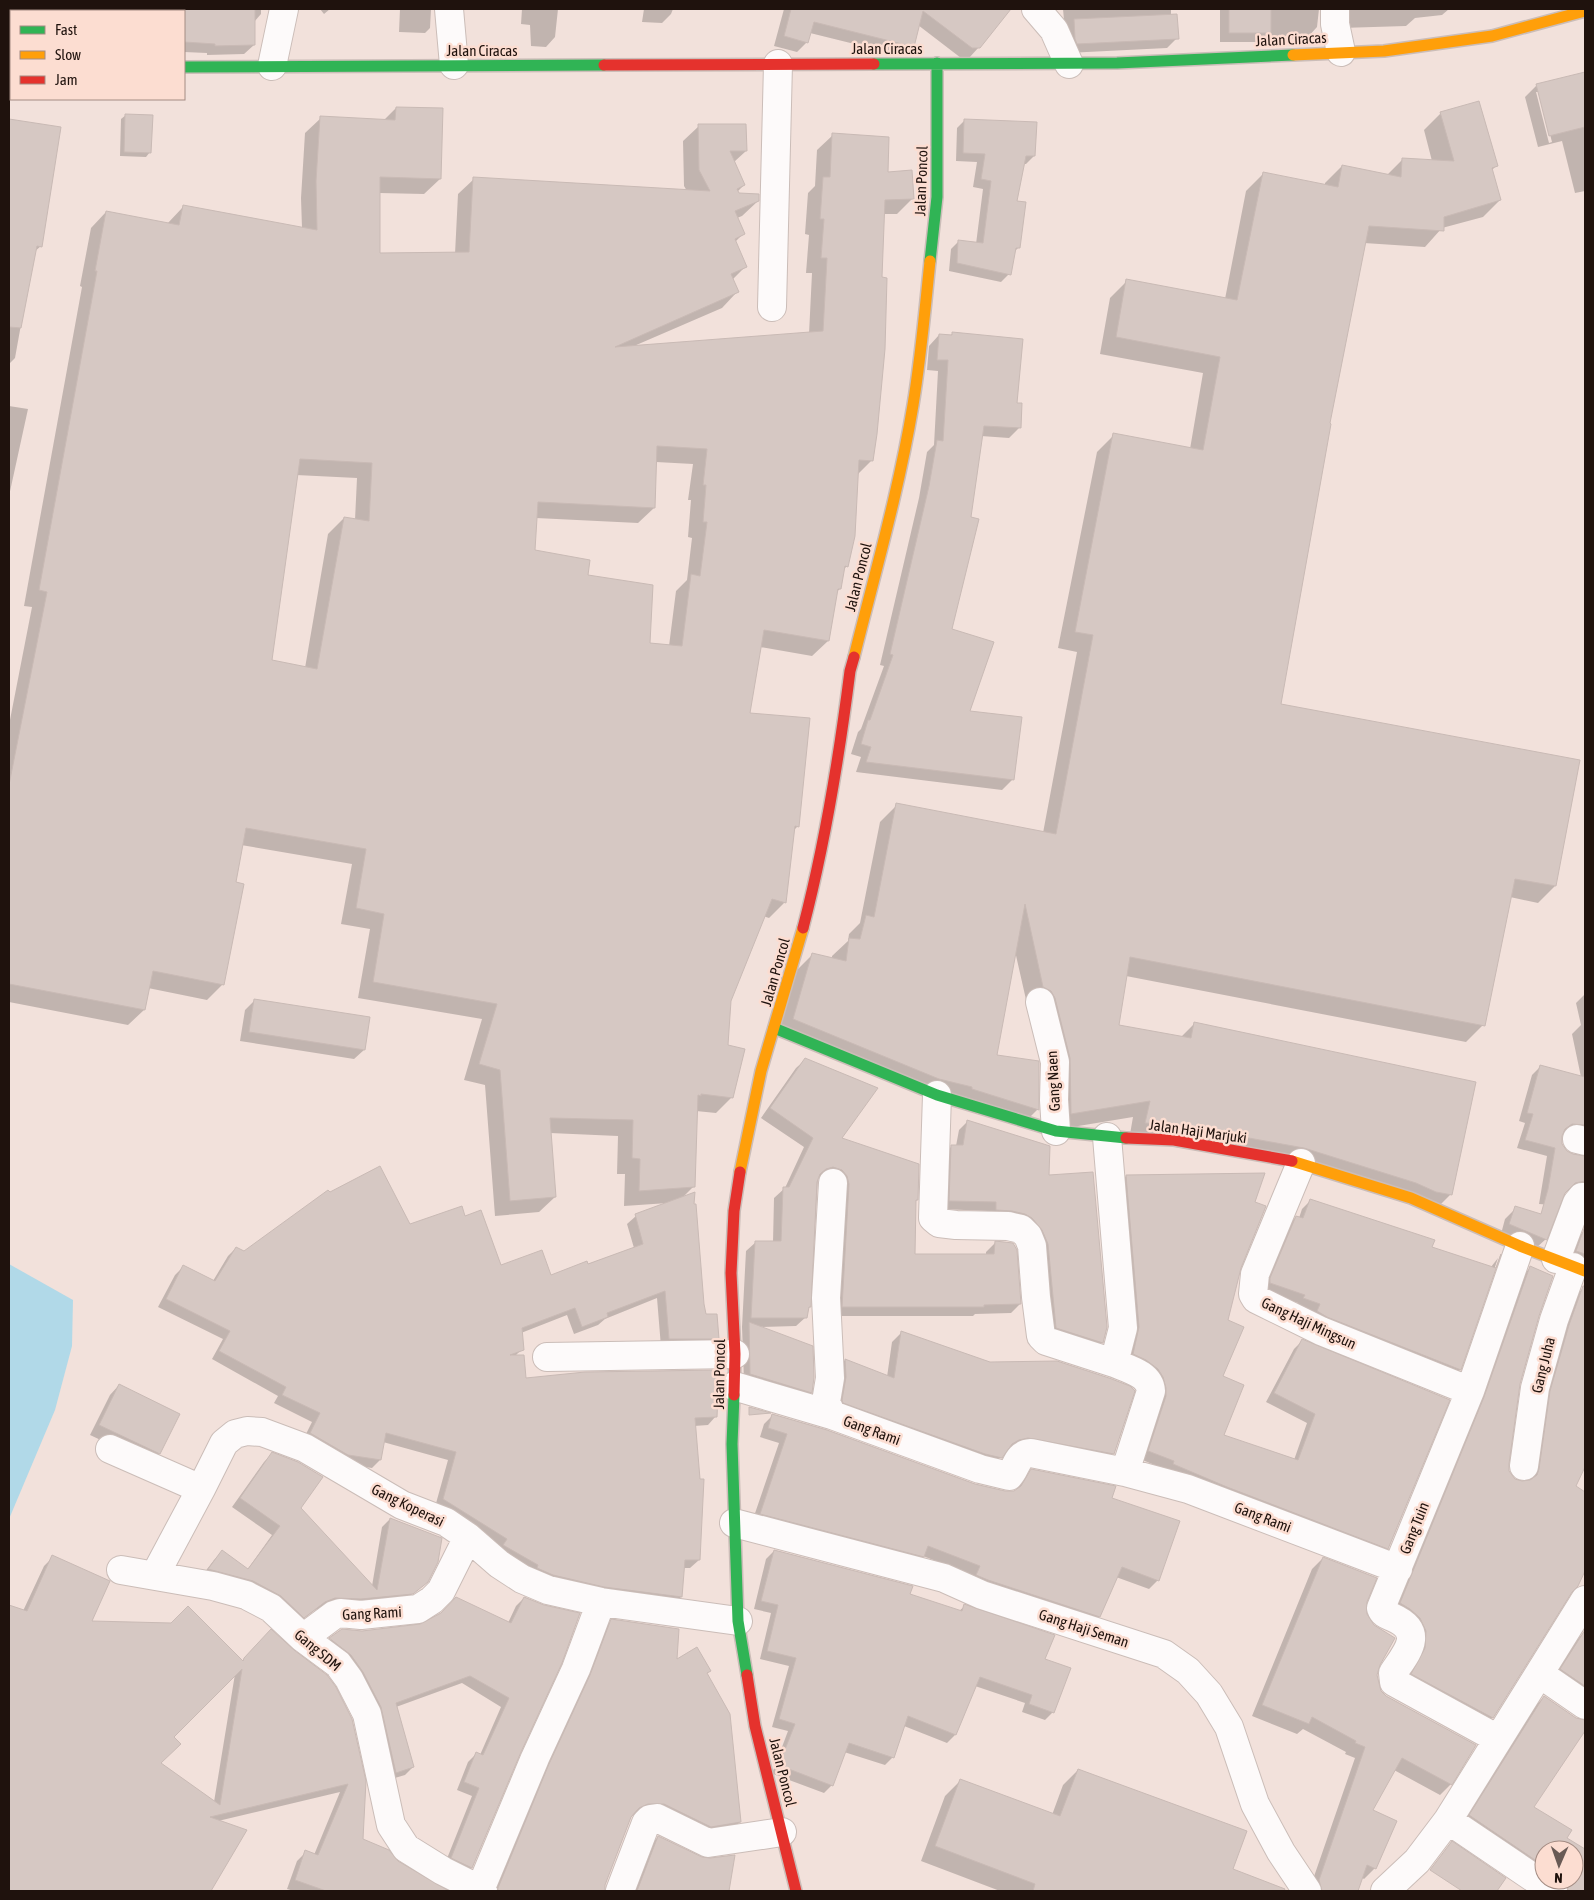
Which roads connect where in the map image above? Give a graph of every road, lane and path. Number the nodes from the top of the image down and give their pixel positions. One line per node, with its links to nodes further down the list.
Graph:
1 (284, 9): 11 (street)
2 (449, 9): 10 (street)
3 (1036, 9): 9 (street)
4 (1335, 9): 6 (street)
5 (1585, 11): 6 (street, Jalan Ciracas)
6 (1341, 52): 9 (street, Jalan Ciracas)
7 (937, 63): 8 (street, Jalan Ciracas); 9 (street, Jalan Ciracas); 15 (street, Jalan Poncol)
8 (778, 64): 10 (street, Jalan Ciracas); 13 (street)
9 (1069, 64)
10 (454, 65): 11 (street, Jalan Ciracas)
11 (272, 66): 12 (street, Jalan Ciracas)
12 (185, 67)
13 (772, 308)
14 (1040, 1002): 17 (street, Gang Naen)
15 (774, 1028): 16 (street, Jalan Haji Marjuki); 24 (street, Jalan Poncol)
16 (937, 1095): 17 (street, Jalan Haji Marjuki); 26 (street)
17 (1056, 1130): 18 (street, Jalan Haji Marjuki)
18 (1108, 1136): 19 (street, Jalan Haji Marjuki); 26 (street)
19 (1301, 1163): 22 (street, Jalan Haji Marjuki); 28 (street, Gang Haji Mingsun)
20 (833, 1183): 29 (street, Gang Rami)
21 (1585, 1196): 23 (street, Gang Juha)
22 (1520, 1246): 23 (street, Jalan Haji Marjuki); 28 (street, Gang Tuin)
23 (1572, 1266): 31 (street, Gang Juha)
24 (736, 1354): 25 (street); 27 (street, Jalan Poncol)
25 (547, 1357)
26 (1114, 1362): 32 (street)
27 (734, 1386): 29 (street); 34 (street, Jalan Poncol)
28 (1470, 1390): 36 (street, Gang Tuin)
29 (832, 1415): 32 (street, Gang Rami)
30 (110, 1449): 33 (street)
31 (1524, 1466)
32 (1125, 1472): 36 (street, Gang Rami)
33 (201, 1489): 35 (street, Gang Koperasi); 38 (street)
34 (734, 1522): 41 (street, Jalan Poncol); 51 (street, Gang Haji Seman)
35 (468, 1537): 40 (street, Gang Koperasi); 42 (street, Gang Rami)
36 (1398, 1569): 45 (street, Gang Tuin)
37 (121, 1570): 38 (street, Gang SDM)
38 (155, 1575): 42 (street, Gang SDM)
39 (1585, 1600): 43 (street)
40 (601, 1602): 41 (street, Gang Koperasi); 48 (street, Gang SDM)
41 (738, 1621): 47 (street, Jalan Poncol)
42 (303, 1638): 48 (street, Gang SDM)
43 (1540, 1674): 44 (street); 45 (street)
44 (1585, 1705)
45 (1498, 1739): 46 (street)
46 (1448, 1820): 52 (street); 53 (street)
47 (782, 1832): 49 (street); 50 (street, Jalan Poncol)
48 (482, 1891)
49 (620, 1891)
50 (796, 1891)
51 (1307, 1891)
52 (1385, 1891)
53 (1553, 1891)

